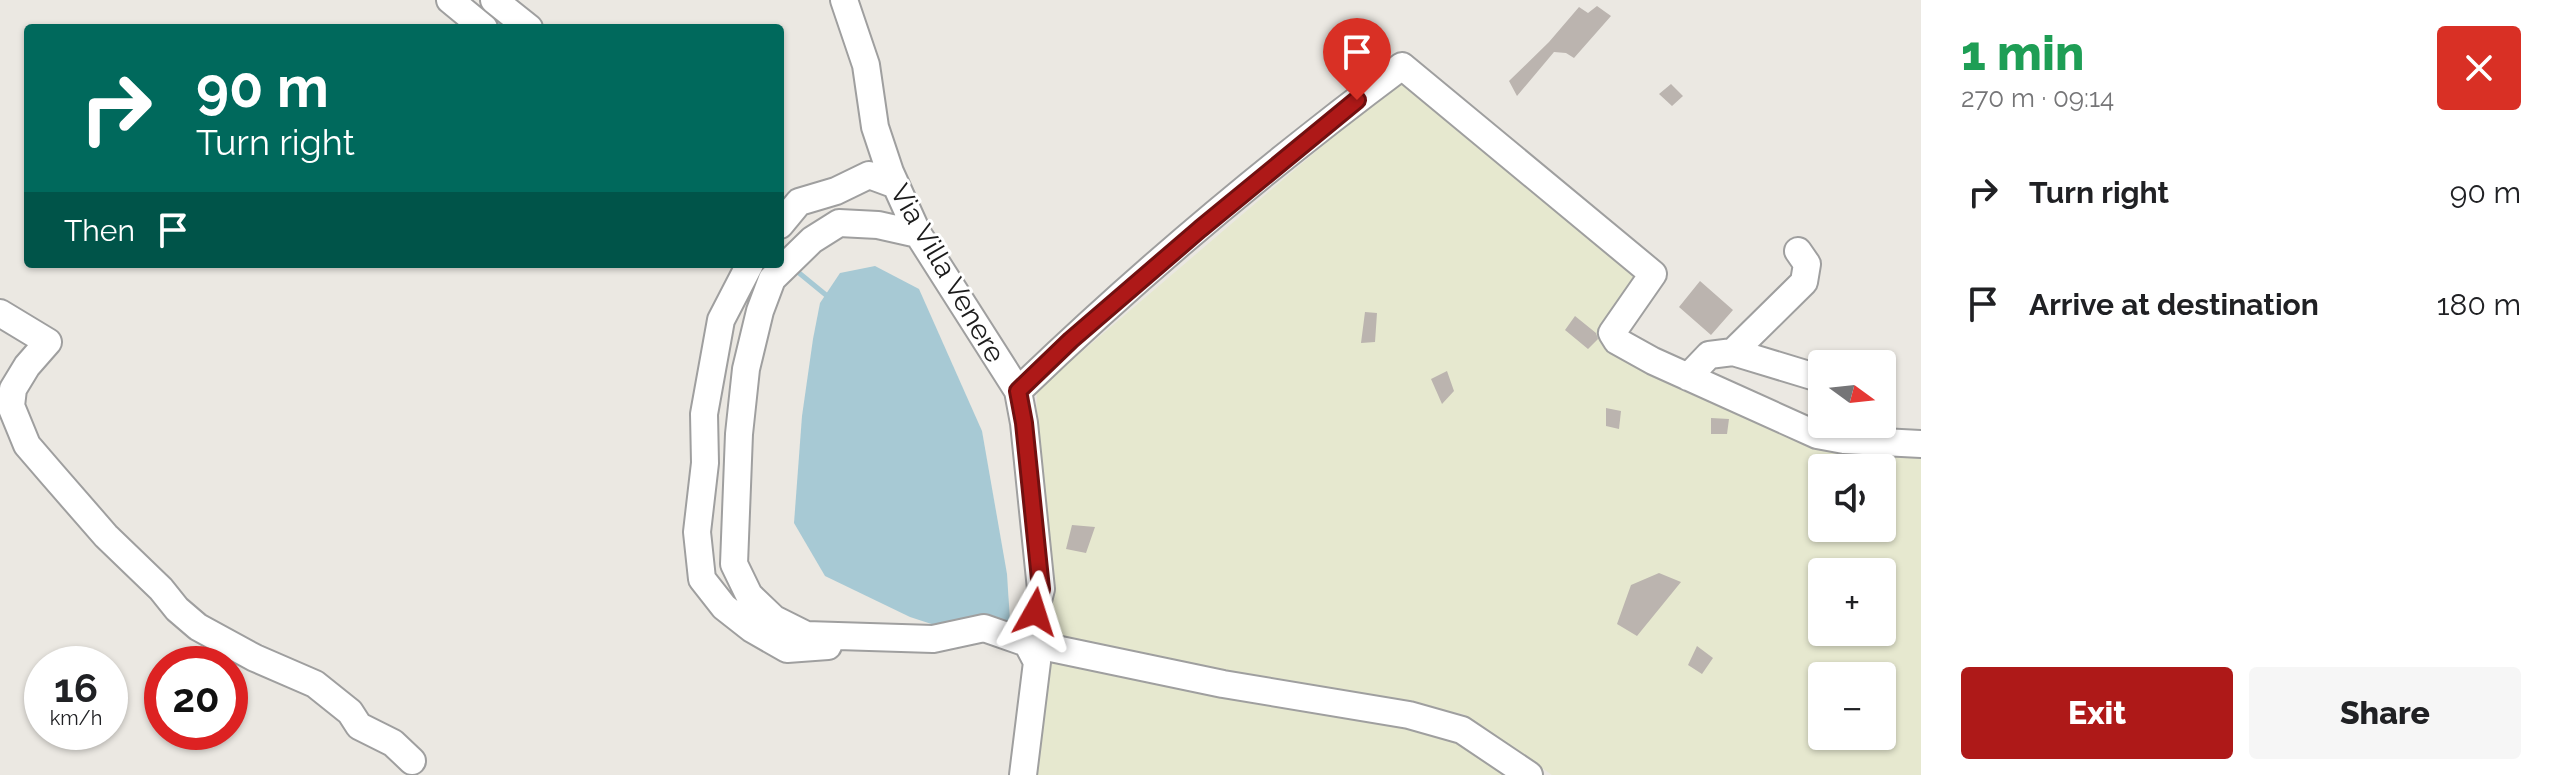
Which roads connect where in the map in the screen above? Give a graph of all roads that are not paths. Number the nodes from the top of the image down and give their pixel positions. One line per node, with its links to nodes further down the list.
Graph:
1 (450, 0): 4 (street)
2 (494, 0): 5 (street)
3 (844, 0): 6 (street, Via Villa Venere)
4 (479, 24)
5 (524, 24)
6 (896, 185): 7 (street); 8 (street, Via Villa Venere)
7 (784, 220)
8 (918, 234): 10 (street); 17 (street, Via Villa Venere)
9 (1798, 251): 14 (street)
10 (784, 267)
11 (748, 268): 19 (street)
12 (783, 268): 19 (street)
13 (0, 313): 21 (street)
14 (1733, 352): 15 (street); 16 (street)
15 (1808, 375)
16 (1688, 377): 17 (street); 18 (street)
17 (1018, 391): 20 (street, Via Villa Venere)
18 (1921, 444)
19 (891, 638): 20 (street)
20 (1027, 643): 22 (street); 23 (street)
21 (412, 761)
22 (1023, 775)
23 (1529, 775)

